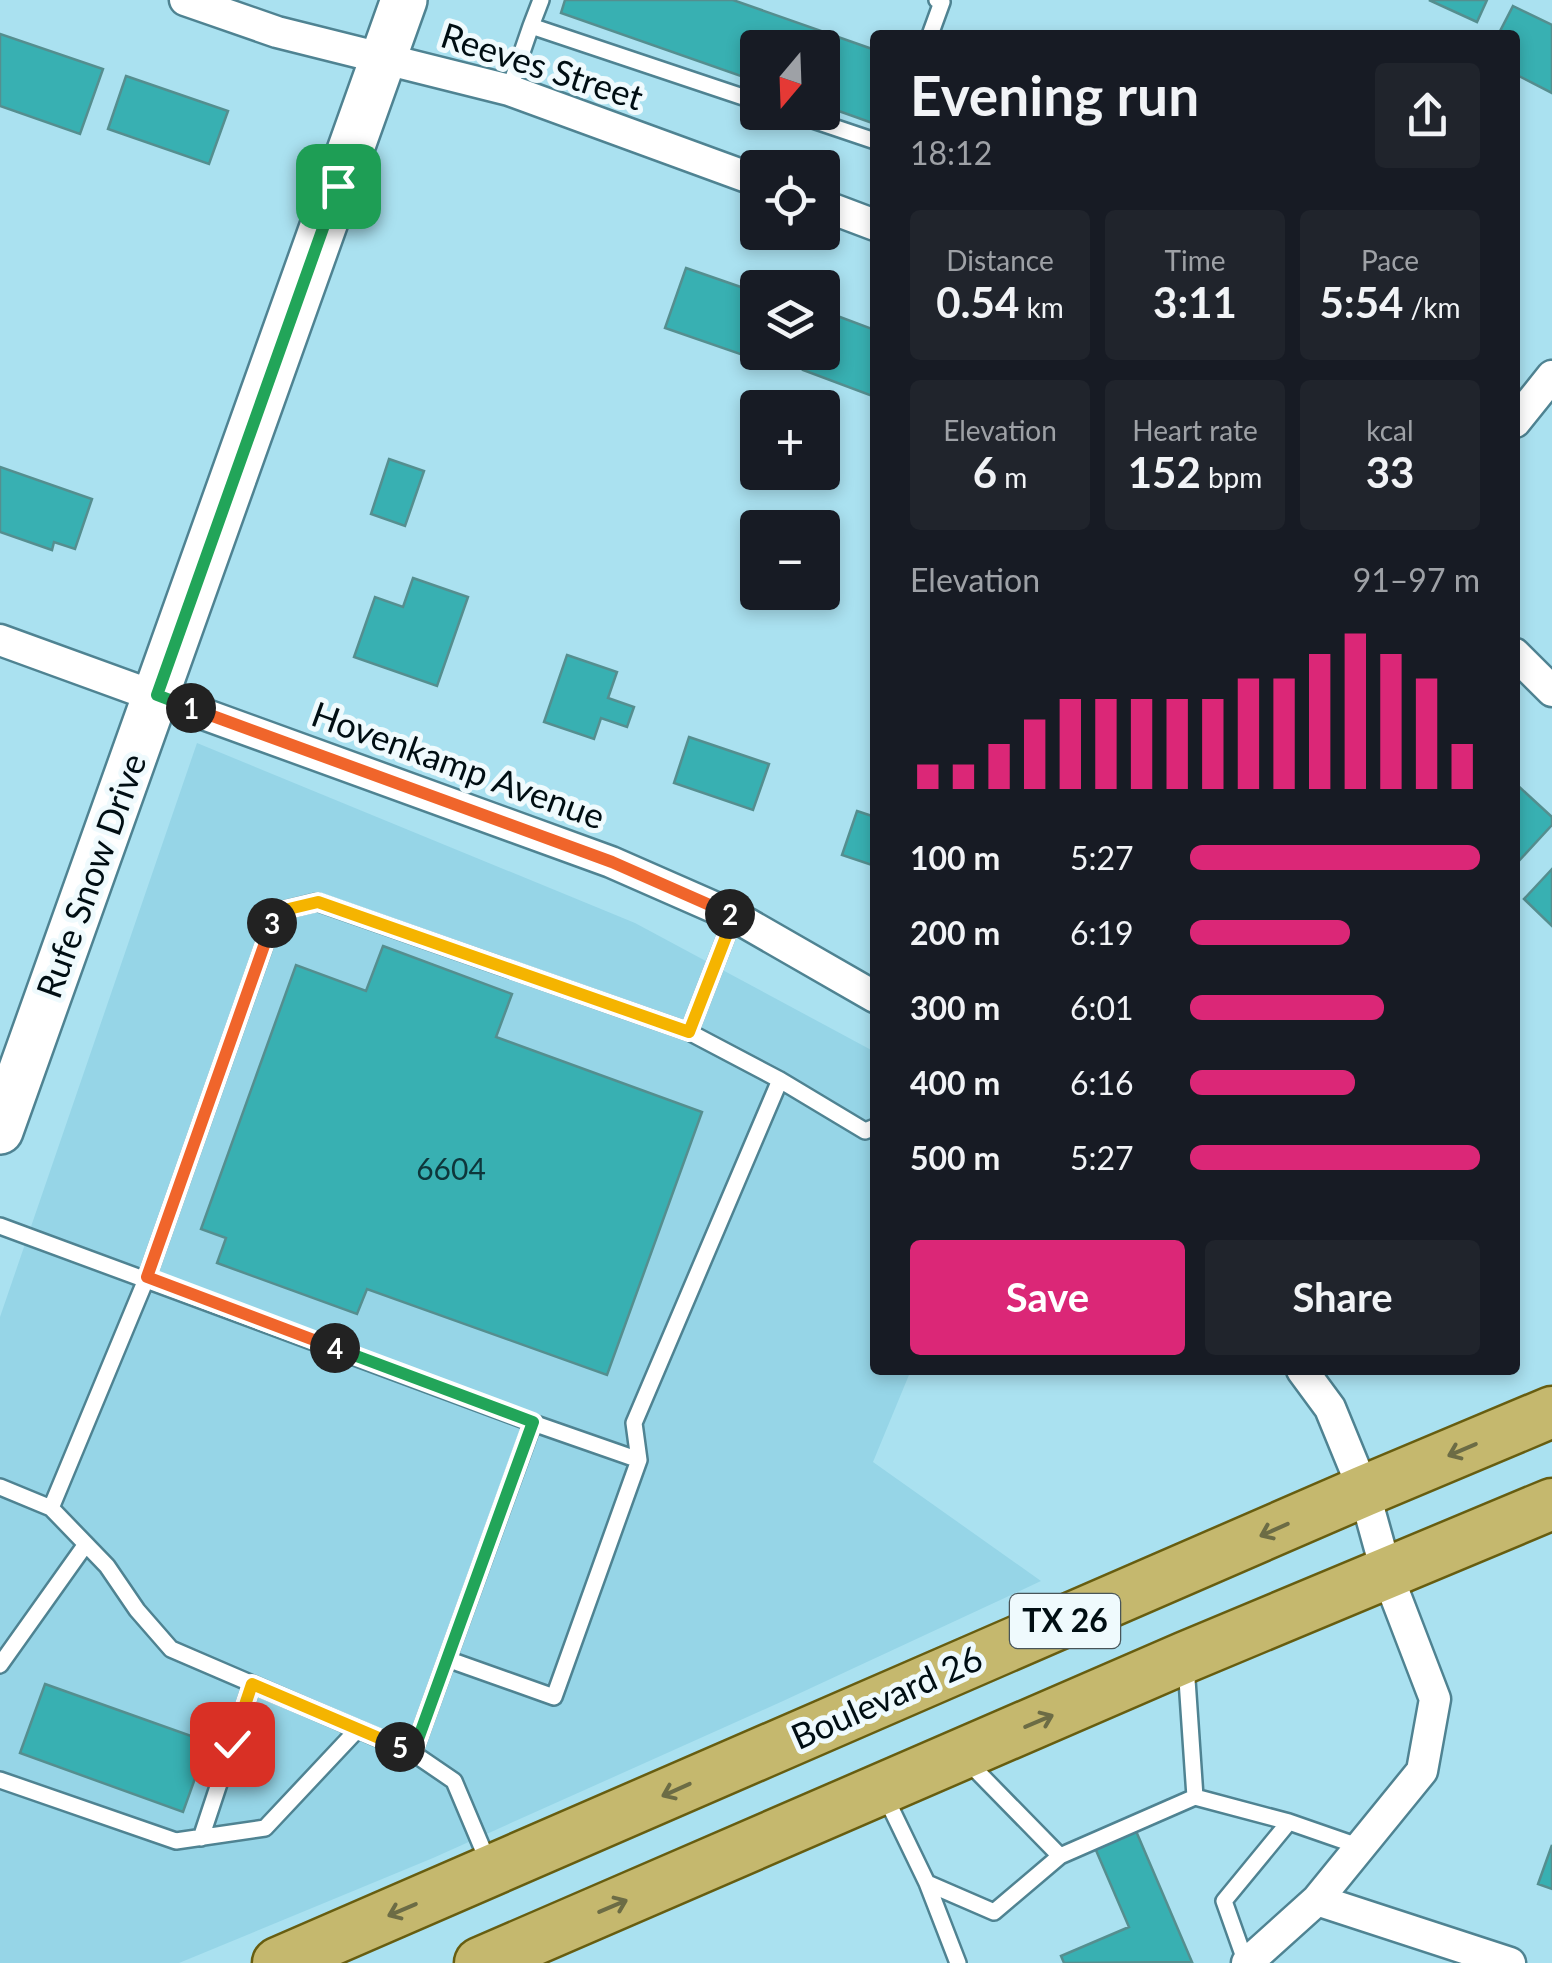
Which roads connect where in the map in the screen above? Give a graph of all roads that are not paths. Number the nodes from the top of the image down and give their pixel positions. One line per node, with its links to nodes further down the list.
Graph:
1 (186, 0): 7 (street, Reeves Street)
2 (404, 0): 7 (main road, Rufe Snow Drive)
3 (541, 0): 5 (lane)
4 (937, 0): 6 (lane)
5 (530, 26): 8 (lane); 9 (lane)
6 (932, 30)
7 (383, 58): 8 (street, Reeves Street); 20 (main road, Rufe Snow Drive)
8 (509, 90): 12 (street, Reeves Street)
9 (740, 96)
10 (840, 130): 11 (lane)
11 (870, 140)
12 (740, 174)
13 (840, 212): 14 (street)
14 (870, 223)
15 (1552, 376): 16 (street)
16 (1520, 416)
17 (0, 640): 20 (street, Hovenkamp Avenue)
18 (1520, 659): 19 (street)
19 (1552, 691)
20 (157, 695): 21 (street, Hovenkamp Avenue); 26 (main road, Rufe Snow Drive)
21 (734, 916): 22 (street, Hovenkamp Avenue); 23 (lane)
22 (870, 994)
23 (689, 1032): 24 (lane); 28 (lane)
24 (780, 1080): 25 (lane); 32 (lane)
25 (870, 1128)
26 (0, 1131)
27 (0, 1226): 28 (lane)
28 (147, 1277): 31 (lane); 36 (lane)
29 (1306, 1375): 34 (street)
30 (1552, 1412): 34 (main road, Boulevard 26 / TX 26, one-way to 34)
31 (533, 1422): 32 (lane); 40 (lane)
32 (639, 1460): 40 (lane)
33 (0, 1487): 36 (lane)
34 (1364, 1490): 38 (street); 53 (main road, Boulevard 26 / TX 26, one-way to 53)
35 (1552, 1504): 38 (main road, TX 26)
36 (50, 1508): 37 (lane)
37 (86, 1544): 41 (lane); 42 (lane)
38 (1386, 1574): 39 (main road, TX 26); 51 (street)
39 (1186, 1658): 45 (main road, TX 26, one-way to 39); 48 (lane)
40 (447, 1659): 44 (lane)
41 (0, 1666)
42 (252, 1684): 43 (lane); 50 (lane)
43 (358, 1729): 44 (lane); 50 (lane)
44 (413, 1753): 53 (lane)
45 (961, 1754): 47 (main road, TX 26); 52 (lane)
46 (0, 1780): 50 (lane)
47 (882, 1789): 54 (lane); 56 (main road, TX 26, one-way to 47)
48 (1195, 1798): 49 (lane); 52 (lane)
49 (1289, 1822): 51 (lane); 59 (lane)
50 (201, 1838)
51 (1361, 1847): 55 (street)
52 (1060, 1856): 54 (lane)
53 (492, 1872): 56 (main road); 57 (main road, Boulevard 26 / TX 26, one-way to 57)
54 (927, 1883): 58 (lane)
55 (1317, 1900): 59 (street); 60 (street)
56 (511, 1957)
57 (278, 1963)
58 (958, 1963)
59 (1246, 1963)
60 (1510, 1963)

